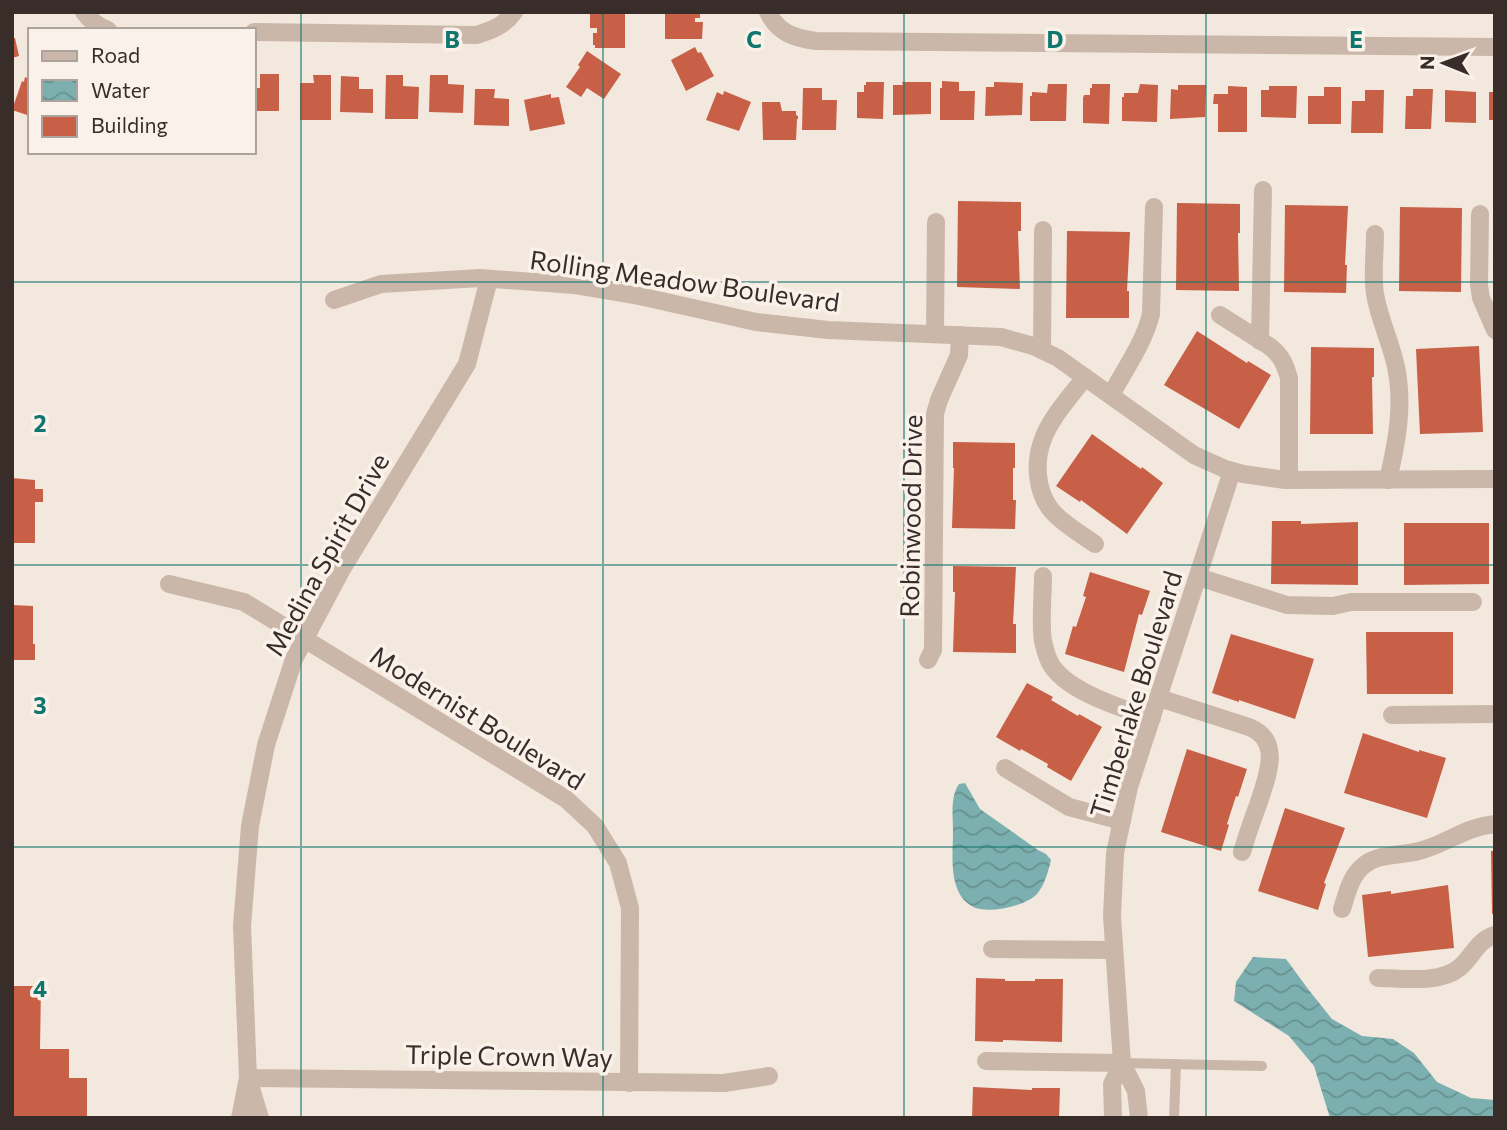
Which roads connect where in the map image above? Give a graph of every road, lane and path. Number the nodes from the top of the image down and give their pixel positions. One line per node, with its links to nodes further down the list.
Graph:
1 (85, 13): 4 (street)
2 (510, 17): 5 (street)
3 (772, 19): 6 (street)
4 (103, 28)
5 (256, 32)
6 (1495, 47)
7 (1263, 190): 19 (street)
8 (1154, 207): 22 (street)
9 (1480, 214): 16 (street)
10 (936, 222): 17 (street)
11 (1043, 230): 20 (street)
12 (1375, 234): 25 (street)
13 (489, 279): 14 (street, Rolling Meadow Boulevard); 17 (street, Rolling Meadow Boulevard); 32 (street, Medina Spirit Drive)
14 (334, 300)
15 (1220, 315): 19 (street)
16 (1495, 330)
17 (936, 334): 18 (street, Rolling Meadow Boulevard)
18 (960, 335): 20 (street, Rolling Meadow Boulevard); 33 (street, Robinwood Drive)
19 (1260, 341): 24 (street)
20 (1042, 350): 21 (street, Rolling Meadow Boulevard)
21 (1085, 377): 22 (street, Rolling Meadow Boulevard); 27 (street)
22 (1111, 395): 23 (street, Rolling Meadow Boulevard)
23 (1232, 471): 24 (street, Rolling Meadow Boulevard); 29 (street, Timberlake Boulevard)
24 (1289, 480): 25 (street, Rolling Meadow Boulevard)
25 (1388, 480): 26 (street, Rolling Meadow Boulevard)
26 (1495, 480)
27 (1095, 544)
28 (1043, 576): 37 (street)
29 (1198, 577): 31 (street); 34 (street, Timberlake Boulevard)
30 (169, 584): 32 (street, Modernist Boulevard)
31 (1473, 602)
32 (304, 640): 52 (street, Medina Spirit Drive); 53 (street, Modernist Boulevard)
33 (928, 660)
34 (1159, 698): 37 (street, Timberlake Boulevard); 41 (street)
35 (1392, 715): 36 (street)
36 (1495, 715)
37 (1152, 718): 39 (street, Timberlake Boulevard)
38 (1005, 768): 39 (street)
39 (1122, 821): 45 (street, Timberlake Boulevard)
40 (1495, 824): 42 (street)
41 (1242, 852)
42 (1342, 909)
43 (1495, 935): 46 (street)
44 (992, 949): 45 (street)
45 (1114, 950): 48 (street, Timberlake Boulevard)
46 (1378, 978)
47 (986, 1062): 48 (street)
48 (1122, 1063): 49 (lane); 56 (street); 57 (street)
49 (1176, 1064): 50 (lane); 58 (lane)
50 (1262, 1066)
51 (769, 1076): 53 (street, Triple Crown Way)
52 (248, 1078): 53 (street, Triple Crown Way); 54 (street, Medina Spirit Drive); 55 (street, Medina Spirit Drive)
53 (629, 1083)
54 (240, 1118)
55 (260, 1118)
56 (1113, 1118)
57 (1139, 1118)
58 (1174, 1118)

